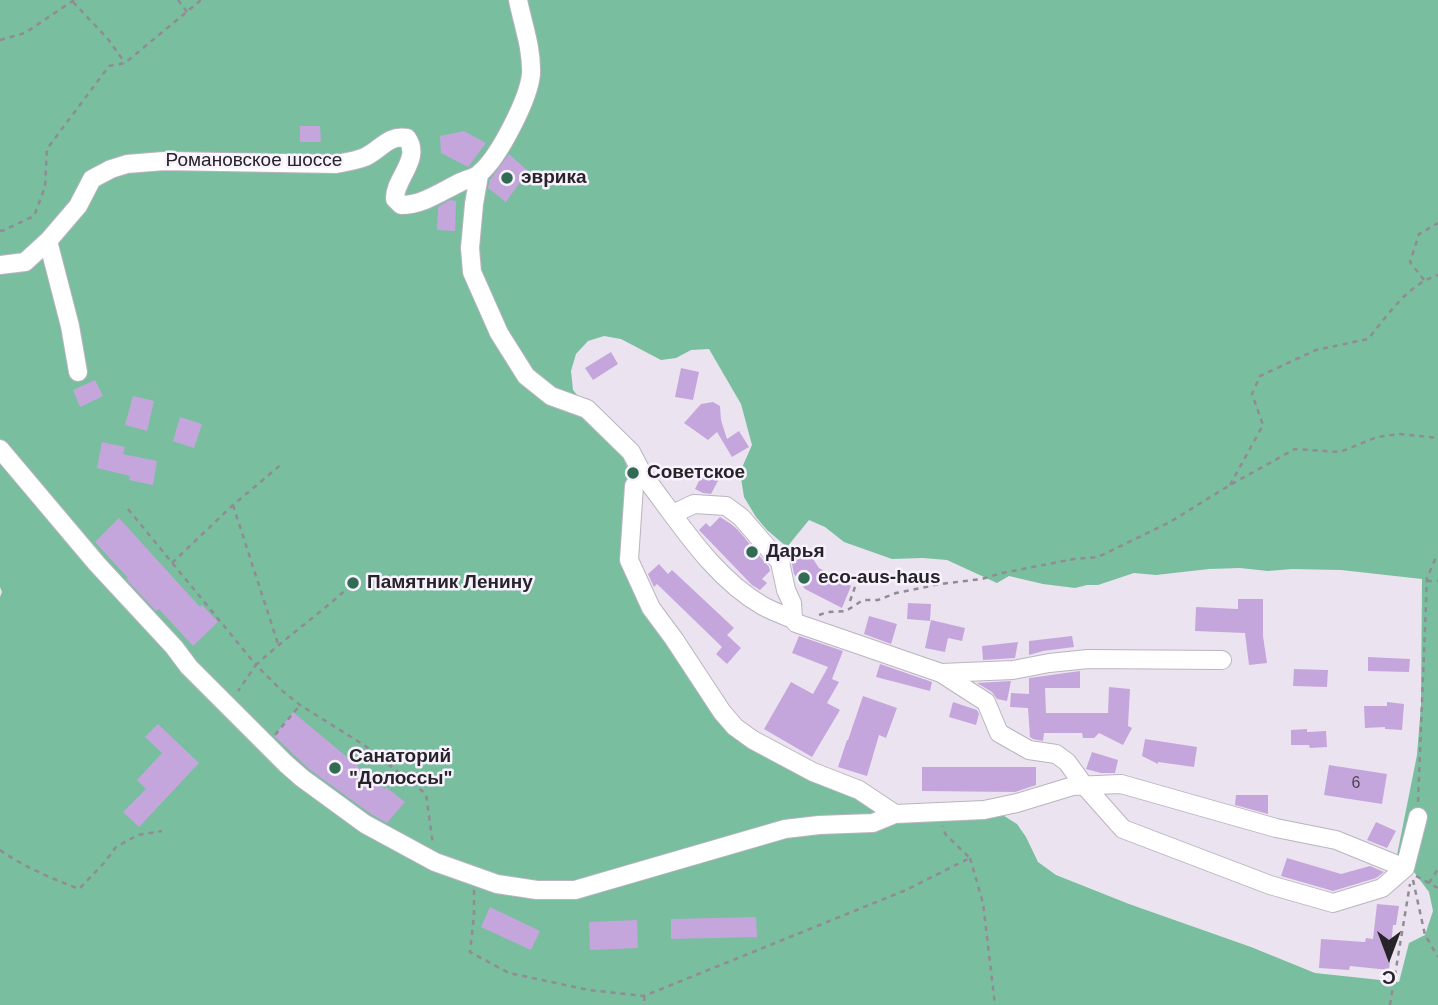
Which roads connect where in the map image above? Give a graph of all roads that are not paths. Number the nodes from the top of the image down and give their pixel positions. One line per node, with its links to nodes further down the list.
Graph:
1 (518, 0): 2 (street, Романовское шоссе)
2 (479, 175): 3 (street, Романовское шоссе); 7 (street)
3 (48, 241): 4 (street, Романовское шоссе); 5 (street)
4 (0, 265)
5 (78, 372)
6 (0, 449): 13 (street)
7 (643, 475): 8 (street); 13 (street)
8 (673, 514): 9 (street); 9 (street)
9 (794, 621): 11 (street)
10 (1222, 660): 11 (street)
11 (941, 673): 12 (street)
12 (1083, 784): 13 (street); 15 (street); 15 (street)
13 (895, 814)
14 (1418, 817): 15 (street)
15 (1408, 871)

